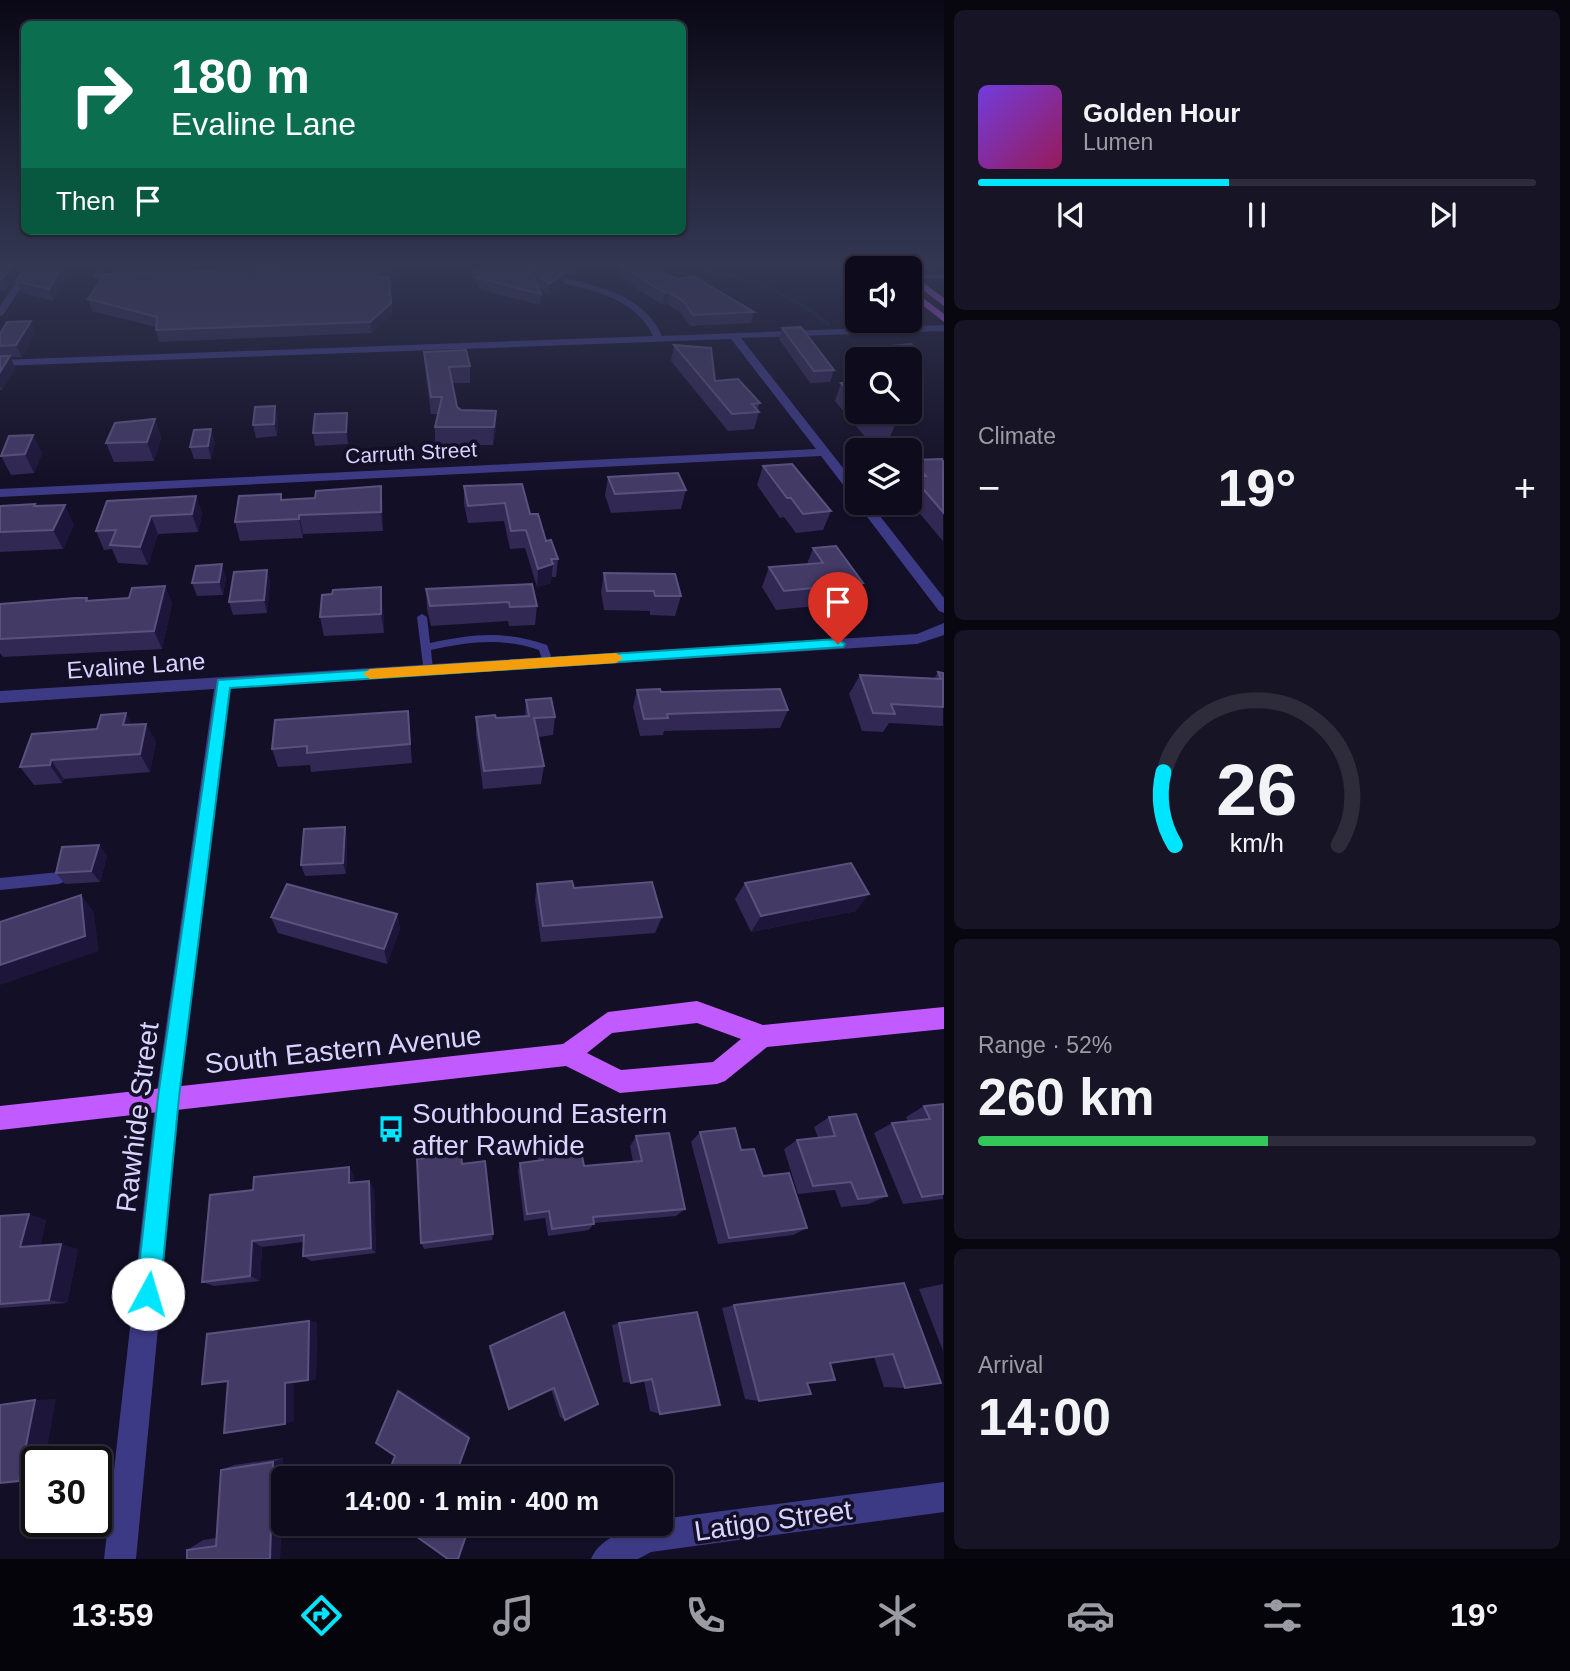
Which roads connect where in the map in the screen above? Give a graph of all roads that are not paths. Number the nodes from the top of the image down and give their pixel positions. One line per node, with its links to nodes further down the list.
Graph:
1 (657, 335): 5 (street)
2 (762, 335): 4 (street)
3 (875, 335): 7 (lane)
4 (734, 336): 5 (street); 10 (street)
5 (659, 338): 9 (street)
6 (911, 345): 7 (lane)
7 (887, 346): 8 (lane)
8 (882, 347)
9 (0, 363)
10 (823, 452): 11 (street); 12 (street, Carruth Street)
11 (845, 480)
12 (0, 492)
13 (872, 515): 14 (street)
14 (943, 608)
15 (422, 617): 17 (lane)
16 (943, 628): 18 (street, Evaline Lane)
17 (426, 648): 18 (lane); 19 (lane)
18 (548, 662): 19 (street, Evaline Lane)
19 (428, 670): 20 (street, Evaline Lane)
20 (223, 683): 21 (street, Evaline Lane); 27 (street, Rawhide Street)
21 (0, 697)
22 (59, 878): 23 (lane)
23 (0, 884)
24 (943, 1018): 25 (main road)
25 (763, 1036): 26 (main road); 26 (main road)
26 (567, 1055): 27 (main road, South Eastern Avenue)
27 (168, 1097): 28 (main road, South Eastern Avenue); 30 (street, Rawhide Street)
28 (0, 1118)
29 (943, 1497): 31 (street, Latigo Street)
30 (120, 1559)
31 (607, 1559)

